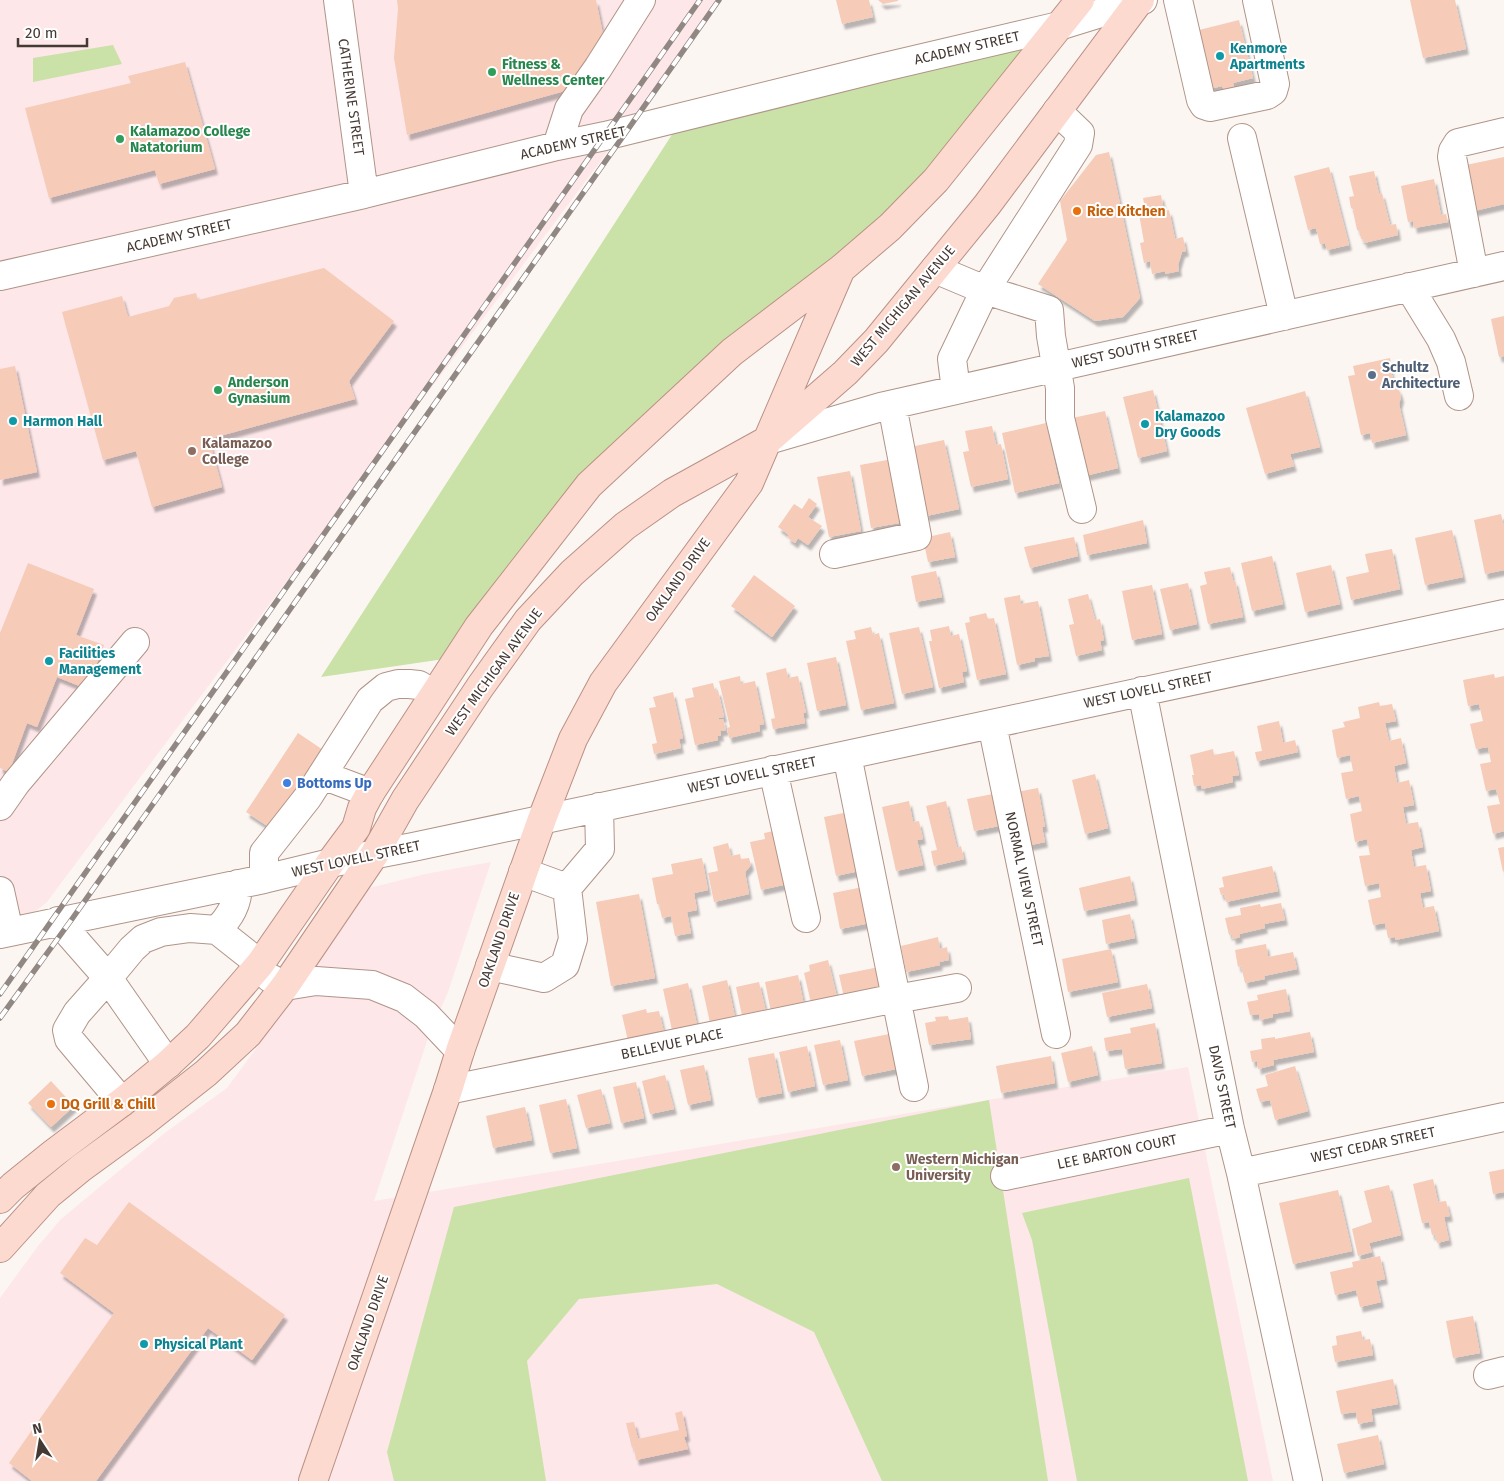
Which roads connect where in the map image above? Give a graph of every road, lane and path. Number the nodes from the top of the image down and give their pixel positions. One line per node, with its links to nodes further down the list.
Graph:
1 (338, 0): 12 (street, CATHERINE STREET)
2 (641, 0): 11 (street)
3 (1080, 0): 7 (main road)
4 (1141, 0): 7 (street, ACADEMY STREET); 8 (main road, WEST MICHIGAN AVENUE)
5 (1178, 0): 6 (street)
6 (1257, 0)
7 (1059, 26): 11 (street, ACADEMY STREET); 14 (main road)
8 (1057, 111): 15 (main road, WEST MICHIGAN AVENUE); 19 (street)
9 (1504, 132): 16 (street)
10 (1242, 138): 20 (street)
11 (557, 146): 12 (street, ACADEMY STREET)
12 (364, 194): 17 (street, ACADEMY STREET)
13 (1504, 266): 16 (street, WEST SOUTH STREET)
14 (841, 269): 25 (main road, OAKLAND DRIVE); 31 (main road)
15 (935, 269): 19 (street); 25 (main road, WEST MICHIGAN AVENUE)
16 (1474, 273): 18 (street, WEST SOUTH STREET)
17 (0, 276)
18 (1409, 288): 20 (street, WEST SOUTH STREET); 23 (street)
19 (986, 290): 21 (street); 22 (street)
20 (1284, 316): 21 (street, WEST SOUTH STREET)
21 (1056, 367): 22 (street, WEST SOUTH STREET); 26 (street)
22 (956, 390): 24 (street, WEST SOUTH STREET)
23 (1459, 396)
24 (892, 405): 25 (street, WEST SOUTH STREET); 27 (street)
25 (768, 440): 39 (main road, OAKLAND DRIVE); 40 (main road, WEST MICHIGAN AVENUE)
26 (1082, 510)
27 (834, 554)
28 (1504, 614): 30 (street, WEST LOVELL STREET)
29 (135, 642): 37 (street)
30 (1142, 691): 32 (street, WEST LOVELL STREET); 65 (street, DAVIS STREET)
31 (434, 694): 35 (street); 36 (main road)
32 (992, 724): 33 (street, WEST LOVELL STREET); 58 (street, NORMAL VIEW STREET)
33 (847, 755): 34 (street, WEST LOVELL STREET); 57 (street)
34 (774, 770): 38 (street, WEST LOVELL STREET); 47 (street)
35 (322, 775): 36 (street); 43 (street)
36 (370, 794): 41 (main road)
37 (0, 806)
38 (598, 807): 39 (street, WEST LOVELL STREET); 44 (street)
39 (542, 819): 40 (street, WEST LOVELL STREET); 42 (main road, OAKLAND DRIVE)
40 (374, 854): 41 (street, WEST LOVELL STREET); 55 (main road, WEST MICHIGAN AVENUE)
41 (330, 863): 43 (street, WEST LOVELL STREET); 53 (main road)
42 (523, 872): 44 (street); 52 (main road, OAKLAND DRIVE)
43 (251, 881): 46 (street, WEST LOVELL STREET); 49 (street)
44 (567, 888): 52 (street)
45 (0, 891): 50 (street)
46 (136, 905): 48 (street, WEST LOVELL STREET); 51 (street)
47 (806, 918)
48 (58, 921): 50 (street, WEST LOVELL STREET); 54 (street)
49 (217, 930): 51 (street); 53 (street)
50 (5, 933)
51 (144, 939): 54 (street)
52 (490, 966): 59 (main road, OAKLAND DRIVE)
53 (258, 967): 55 (street); 60 (main road)
54 (108, 978): 60 (street); 63 (street)
55 (285, 986): 59 (street); 69 (main road, WEST MICHIGAN AVENUE)
56 (957, 988): 57 (street, BELLEVUE PLACE)
57 (896, 998): 61 (street); 62 (street, BELLEVUE PLACE)
58 (1056, 1034)
59 (460, 1051): 62 (main road, OAKLAND DRIVE)
60 (168, 1064): 63 (main road)
61 (914, 1087)
62 (448, 1090): 70 (main road, OAKLAND DRIVE)
63 (122, 1102): 68 (main road)
64 (1504, 1117): 66 (street, WEST CEDAR STREET)
65 (1230, 1129): 66 (street, DAVIS STREET); 67 (street, LEE BARTON COURT)
66 (1241, 1173): 71 (street, DAVIS STREET)
67 (1004, 1176)
68 (0, 1199)
69 (1, 1246)
70 (313, 1481)
71 (1308, 1481)

